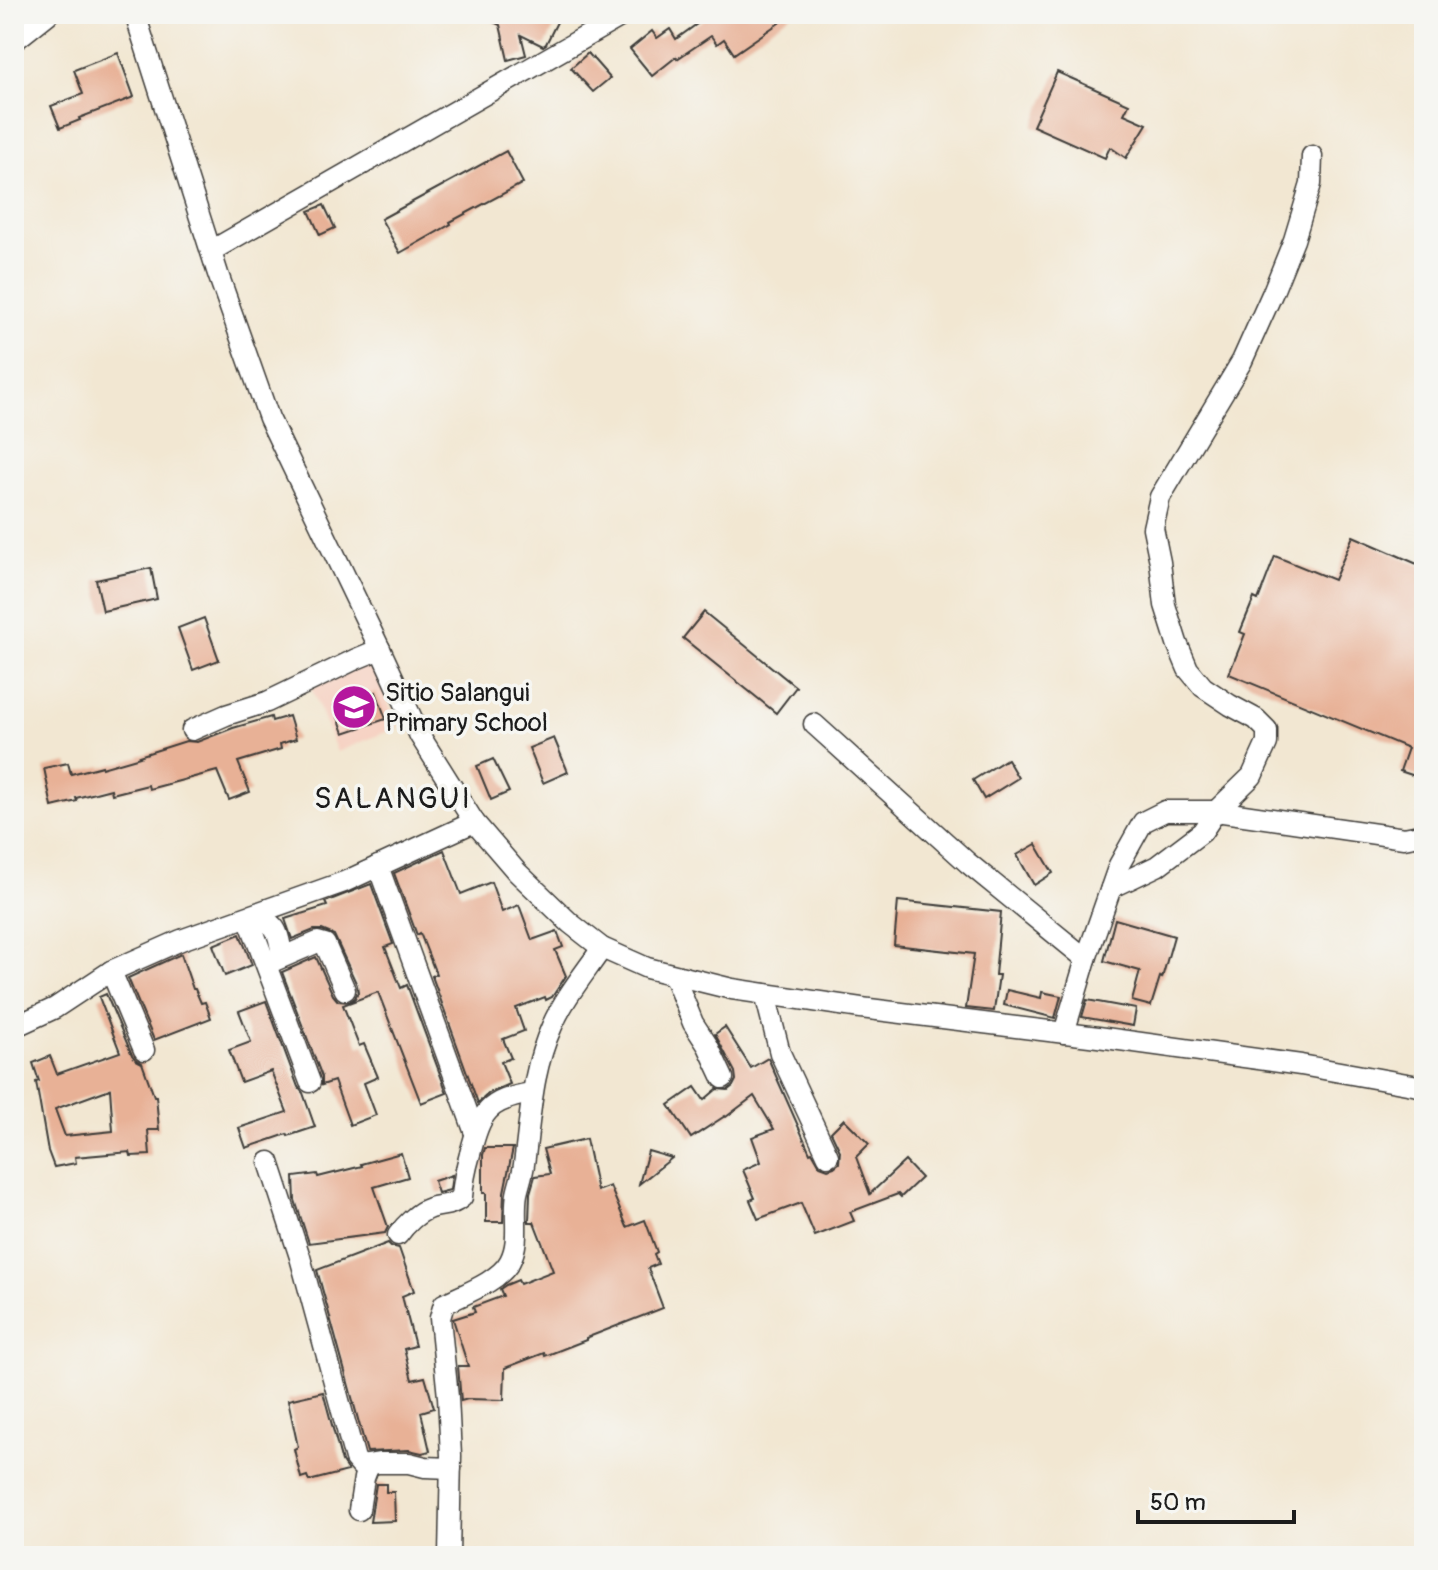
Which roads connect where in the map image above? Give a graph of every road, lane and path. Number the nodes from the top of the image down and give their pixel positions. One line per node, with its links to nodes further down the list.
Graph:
1 (48, 14): 4 (street)
2 (135, 14): 6 (street)
3 (625, 14): 6 (street)
4 (14, 41)
5 (1312, 156): 10 (street)
6 (211, 251): 7 (street)
7 (380, 649): 9 (street); 11 (street)
8 (814, 724): 17 (street)
9 (192, 730)
10 (1216, 811): 12 (street); 14 (street); 14 (street)
11 (474, 822): 13 (street); 16 (street)
12 (1424, 834)
13 (378, 866): 15 (street); 30 (street)
14 (1111, 888): 17 (street)
15 (249, 918): 18 (street); 19 (street)
16 (602, 948): 20 (street); 29 (street)
17 (1086, 959): 24 (street)
18 (274, 960): 21 (street); 27 (street)
19 (111, 971): 23 (street); 25 (street)
20 (674, 976): 22 (street); 26 (street)
21 (345, 990)
22 (765, 994): 24 (street); 31 (street)
23 (14, 1027)
24 (1064, 1033): 28 (street)
25 (144, 1050)
26 (723, 1078)
27 (310, 1082)
28 (1424, 1087)
29 (532, 1093): 30 (street); 35 (street)
30 (475, 1133): 33 (street)
31 (828, 1156)
32 (269, 1162): 34 (street)
33 (398, 1235)
34 (369, 1465): 35 (street); 36 (street)
35 (451, 1468): 37 (street)
36 (359, 1510)
37 (449, 1556)

